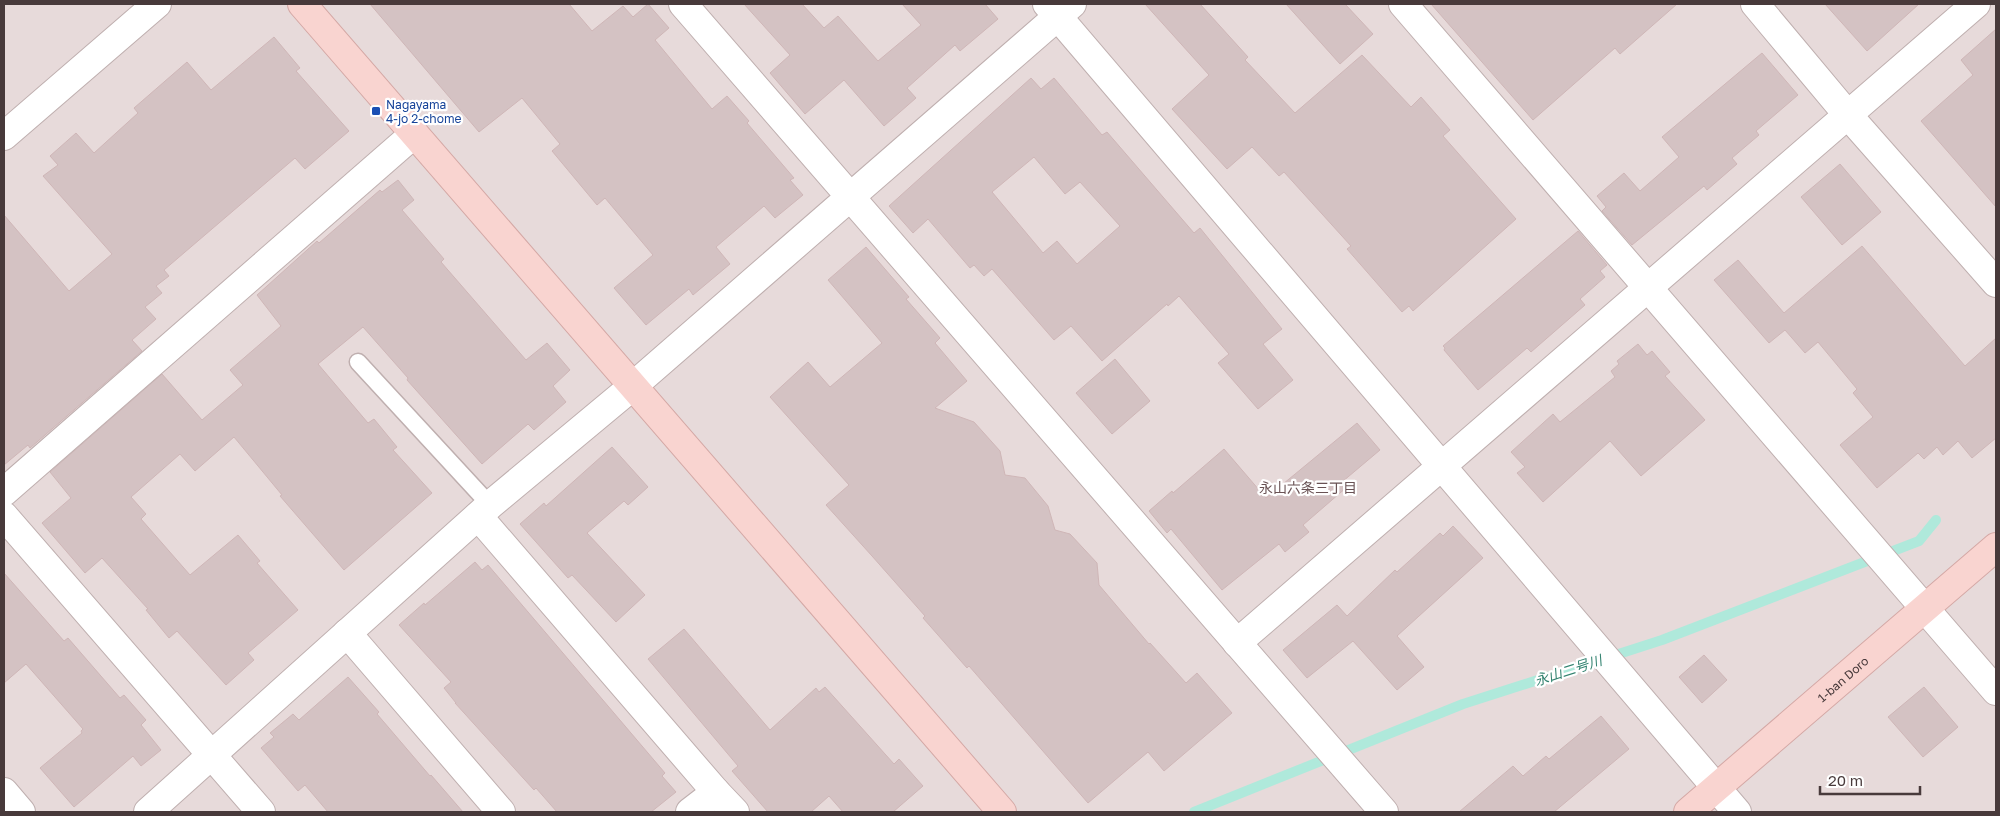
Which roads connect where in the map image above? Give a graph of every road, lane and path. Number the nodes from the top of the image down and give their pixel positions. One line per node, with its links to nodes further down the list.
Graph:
1 (157, 4): 10 (street)
2 (302, 4): 9 (street)
3 (683, 4): 11 (street)
4 (1403, 4): 13 (street)
5 (1755, 4): 8 (street)
6 (1976, 4): 8 (street)
7 (1059, 8): 11 (street); 16 (street)
8 (1848, 114): 12 (street); 13 (street)
9 (414, 134): 15 (street); 17 (street)
10 (4, 136)
11 (850, 196): 15 (street); 23 (street)
12 (1996, 283)
13 (1648, 287): 16 (street); 21 (street)
14 (358, 362): 18 (lane)
15 (633, 386): 18 (street); 35 (street)
16 (1443, 466): 23 (street); 26 (street)
17 (4, 492)
18 (484, 511): 22 (street); 28 (street)
19 (4, 516): 25 (street)
20 (1996, 546): 21 (street, 1-ban Doro)
21 (1925, 609): 24 (street); 26 (street, 1-ban Doro)
22 (347, 633): 25 (street); 32 (street)
23 (1238, 644): 36 (street)
24 (1996, 692)
25 (211, 756): 30 (street); 31 (street)
26 (1716, 788): 37 (street, 1-ban Doro); 38 (street)
27 (4, 792): 29 (street)
28 (716, 792): 33 (street); 34 (street)
29 (21, 812)
30 (148, 812)
31 (260, 812)
32 (501, 812)
33 (690, 812)
34 (735, 812)
35 (1002, 812)
36 (1384, 812)
37 (1688, 812)
38 (1737, 812)

